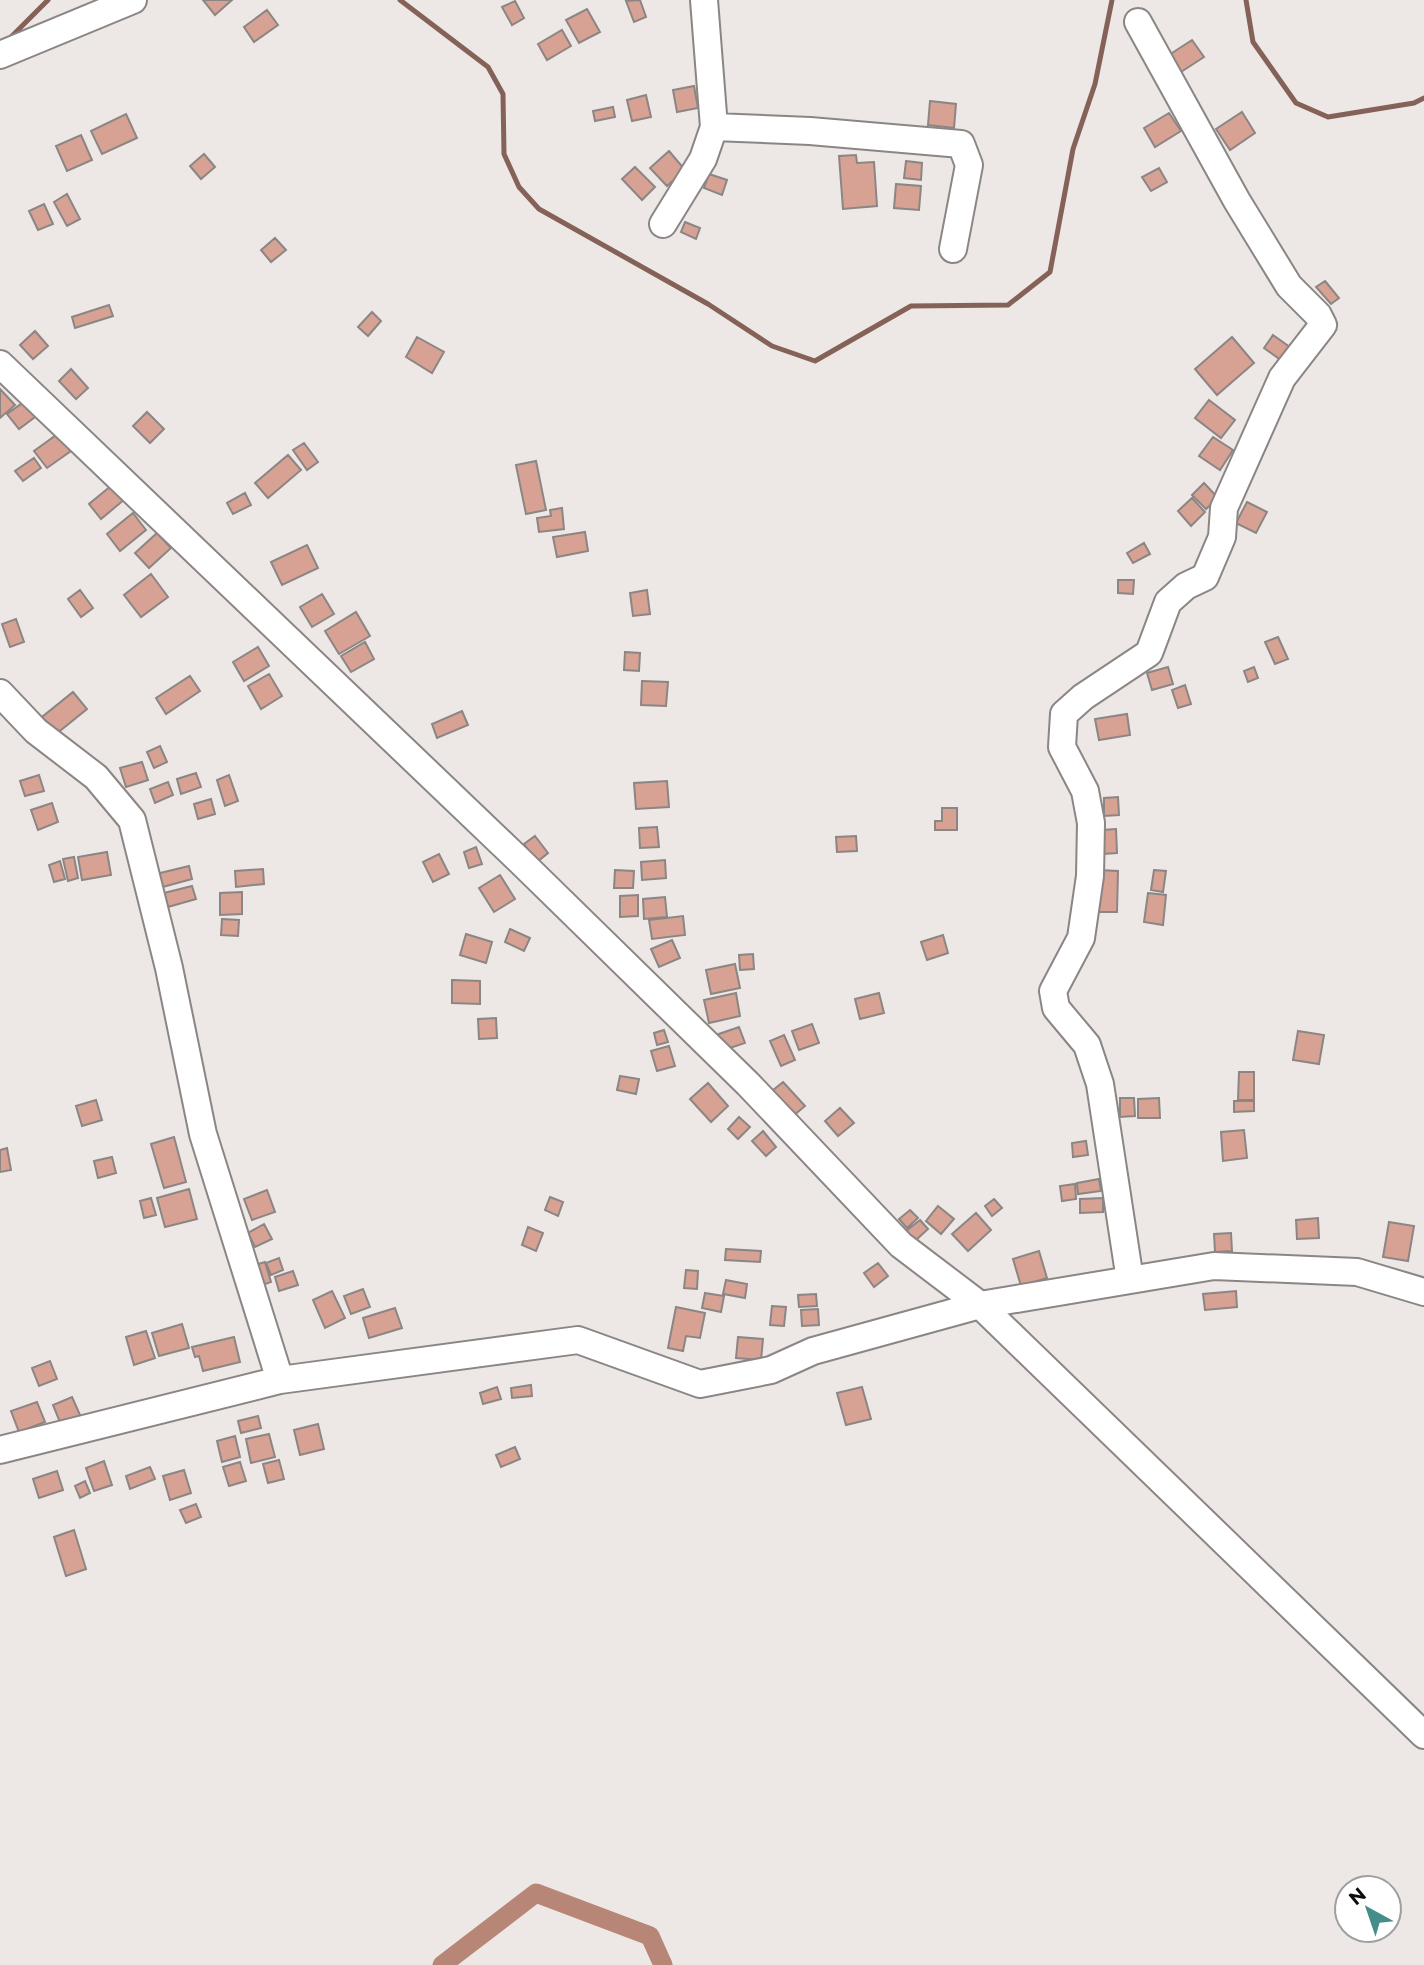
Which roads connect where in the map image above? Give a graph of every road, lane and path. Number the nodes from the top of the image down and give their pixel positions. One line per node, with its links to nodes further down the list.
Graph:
1 (133, 0): 4 (street)
2 (704, 0): 5 (street)
3 (1138, 22): 10 (street)
4 (0, 55)
5 (714, 127): 6 (street); 7 (street)
6 (663, 224)
7 (953, 249)
8 (0, 364): 12 (street)
9 (0, 693): 13 (street)
10 (1130, 1280): 11 (street); 12 (street)
11 (1424, 1292)
12 (980, 1304): 13 (street); 15 (street)
13 (280, 1380): 14 (street)
14 (0, 1450)
15 (1424, 1735)

